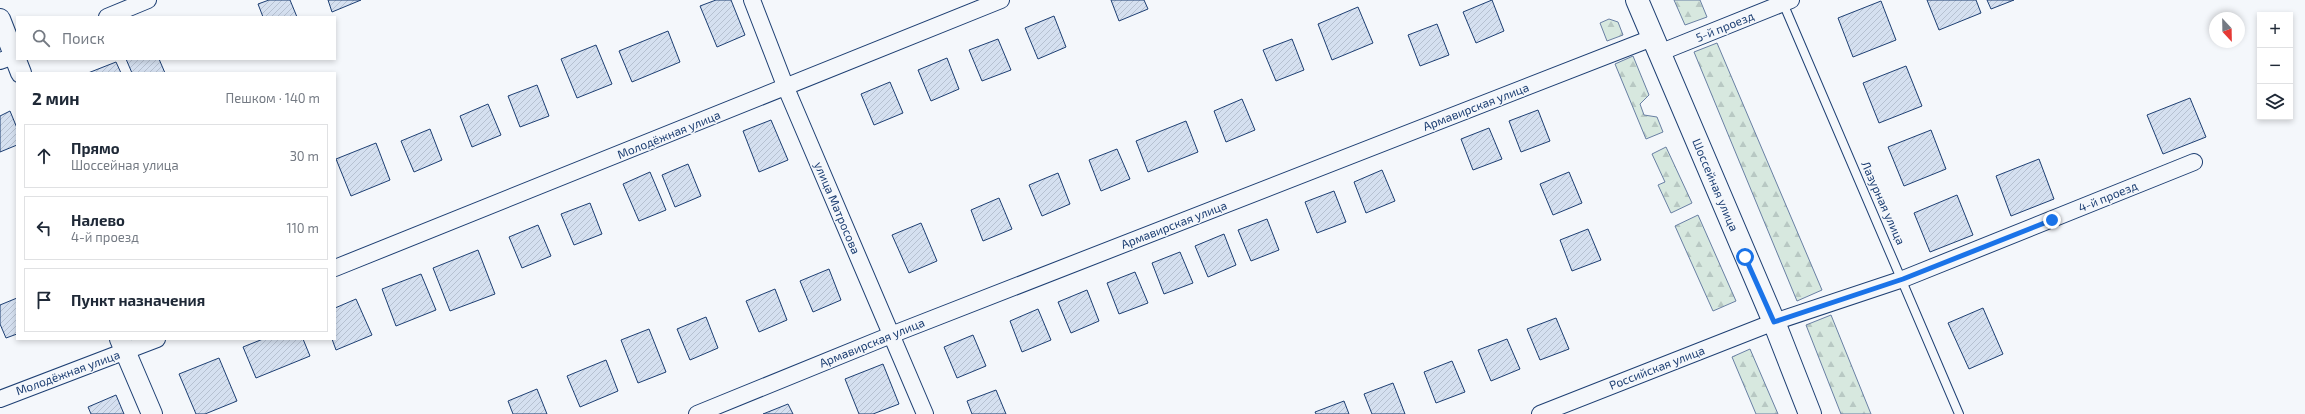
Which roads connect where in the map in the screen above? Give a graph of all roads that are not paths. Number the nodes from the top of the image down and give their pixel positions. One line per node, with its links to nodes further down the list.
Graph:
1 (148, 0): 6 (street)
2 (752, 0): 10 (street, улица Матросова)
3 (1001, 0): 10 (street, Молодёжная улица)
4 (1637, 0): 8 (main road, Шоссейная улица)
5 (1787, 2): 8 (street, 5-й проезд); 13 (lane, Лазурная улица)
6 (109, 16)
7 (0, 19): 9 (street)
8 (1655, 46): 14 (main road, Шоссейная улица); 15 (street, Армавирская улица)
9 (13, 61)
10 (786, 88): 12 (street, Молодёжная улица); 15 (street, улица Матросова)
11 (2194, 162): 13 (street, 4-й проезд)
12 (336, 268)
13 (1903, 279): 14 (street, 4-й проезд); 24 (lane, Лазурная улица)
14 (1774, 322): 22 (street, Российская улица); 23 (main road, Шоссейная улица)
15 (891, 335): 20 (street, Армавирская улица); 21 (street, улица Матросова)
16 (151, 340): 17 (street, Молодёжная улица)
17 (123, 345): 18 (street, Молодёжная улица); 19 (street)
18 (0, 398)
19 (152, 414)
20 (697, 414)
21 (926, 414)
22 (1540, 414)
23 (1810, 414)
24 (1959, 414)

